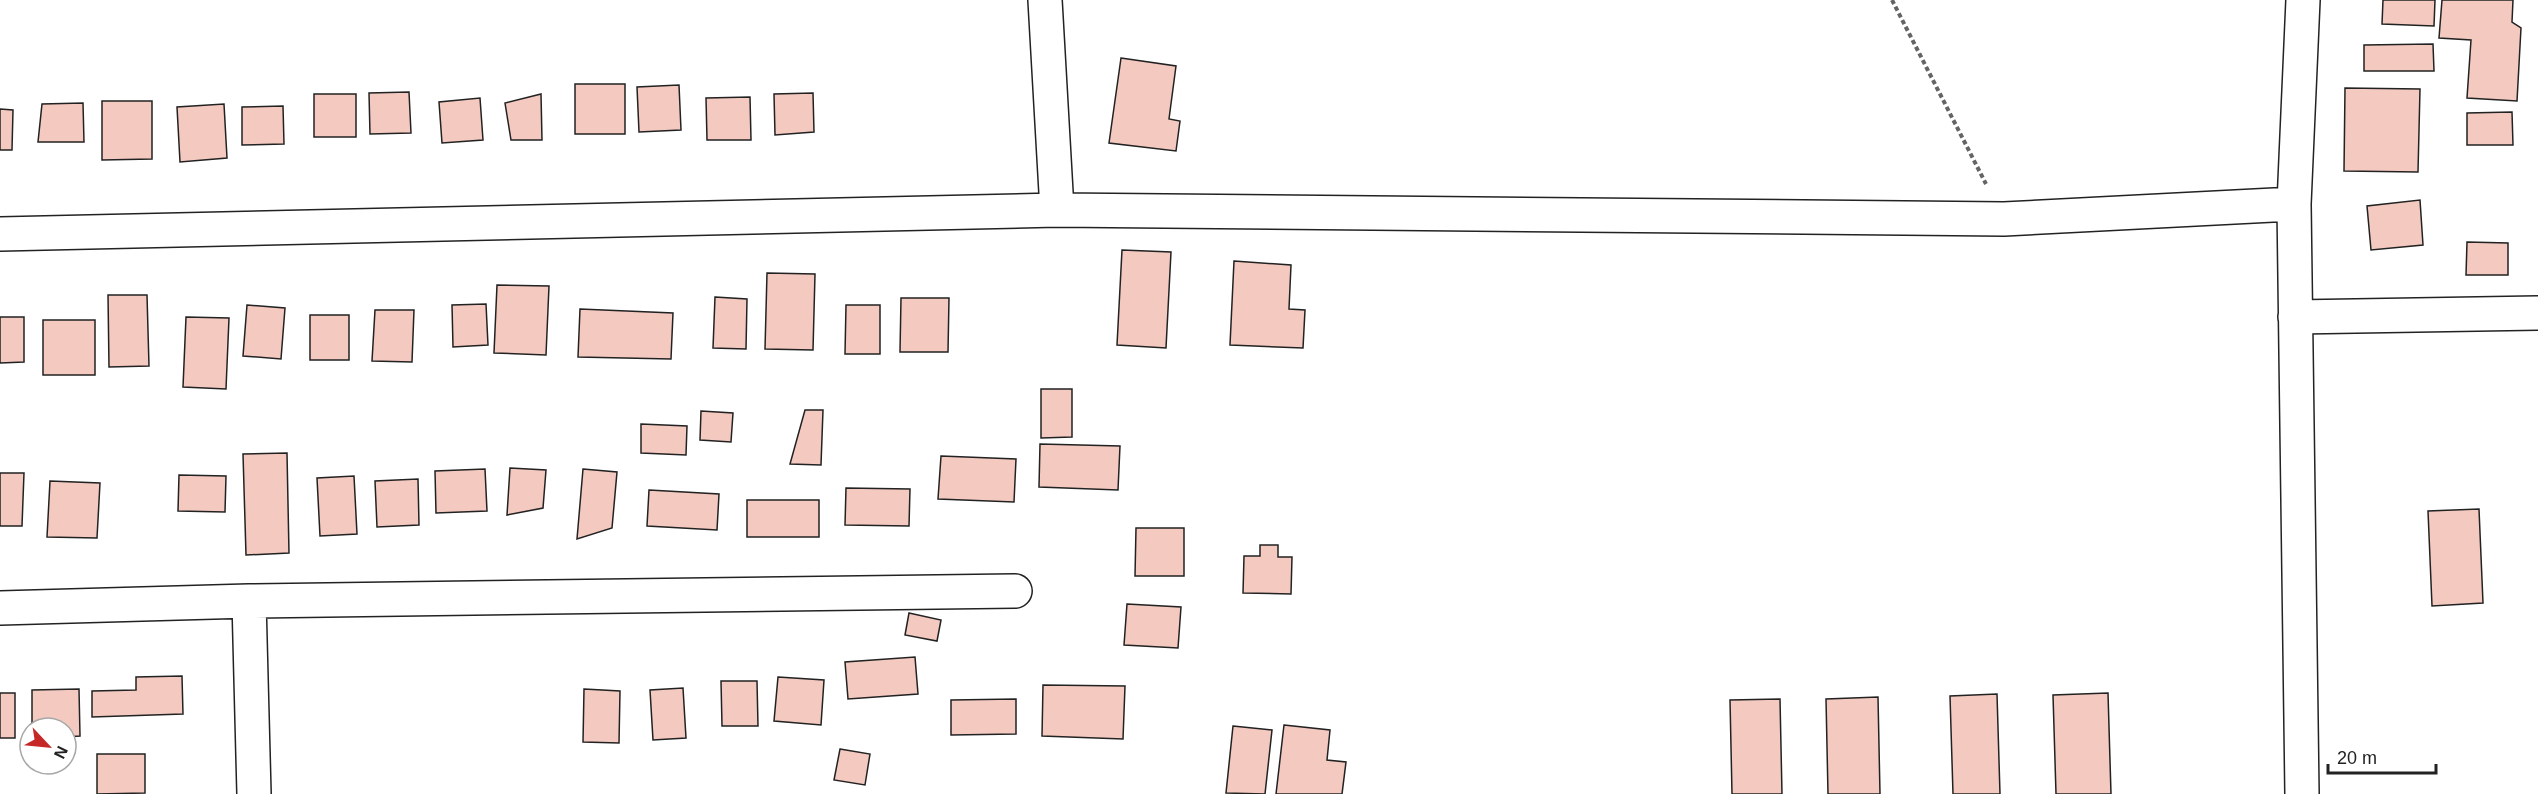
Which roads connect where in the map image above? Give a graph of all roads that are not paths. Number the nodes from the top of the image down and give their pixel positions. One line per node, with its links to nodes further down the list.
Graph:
1 (1046, 0): 4 (street)
2 (2303, 0): 3 (street)
3 (2294, 204): 4 (street); 7 (street)
4 (1057, 210): 5 (street)
5 (0, 234)
6 (2538, 314): 7 (street)
7 (2295, 317): 12 (street)
8 (1015, 591): 9 (street)
9 (249, 602): 10 (street); 11 (street)
10 (0, 608)
11 (254, 794)
12 (2302, 794)

